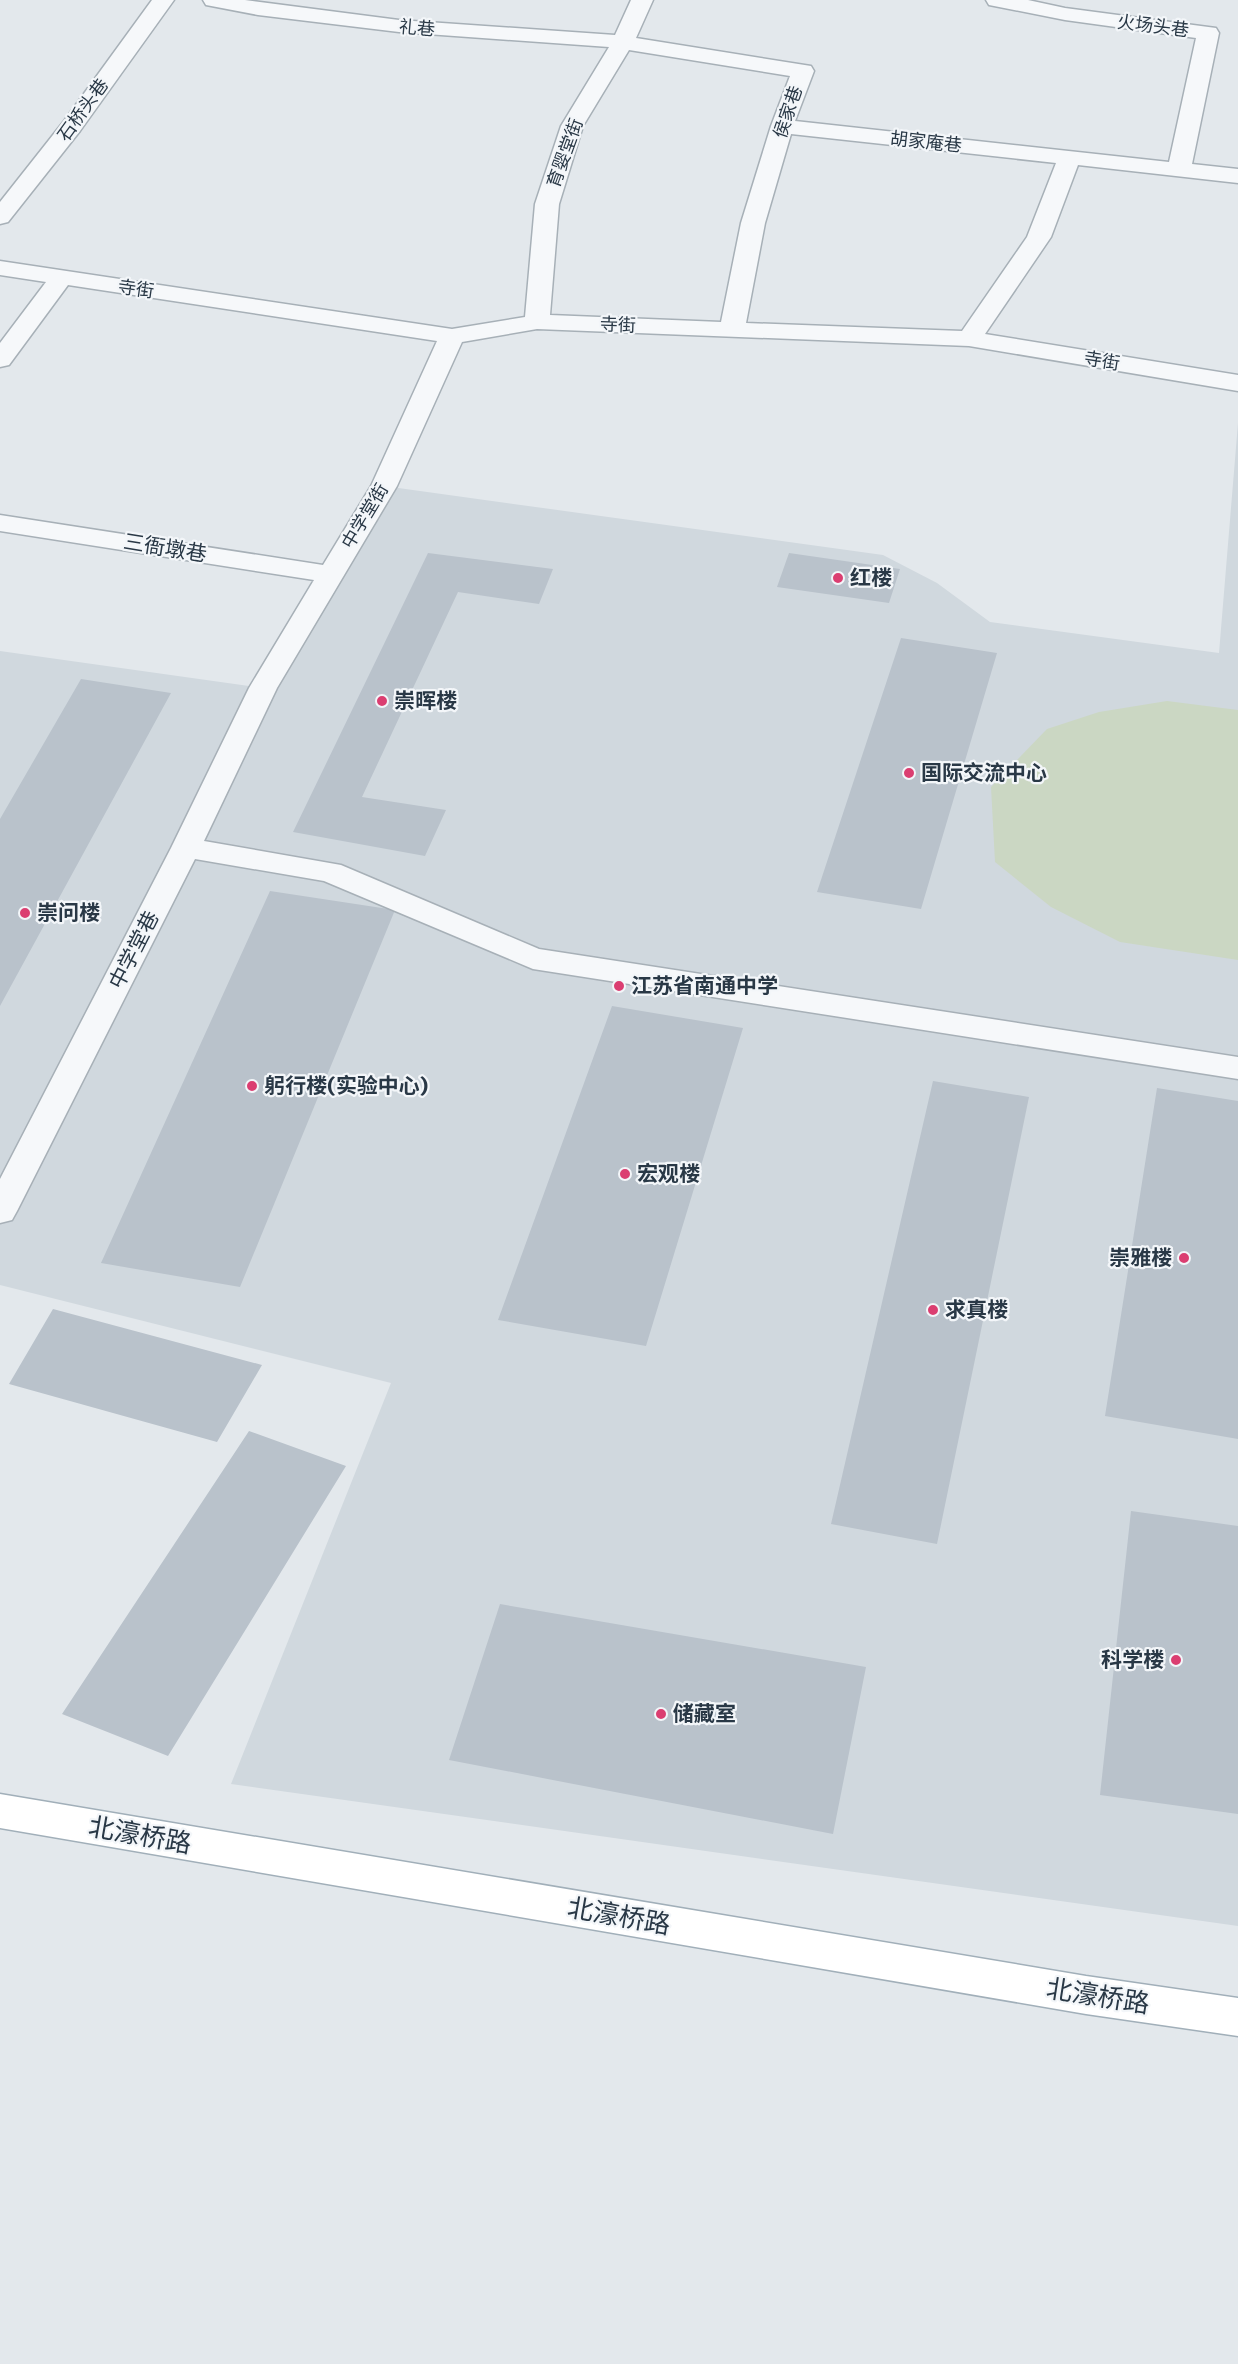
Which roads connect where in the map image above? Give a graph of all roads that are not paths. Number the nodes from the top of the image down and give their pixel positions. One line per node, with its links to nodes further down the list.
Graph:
1 (163, 0): 10 (street, 石桥头巷)
2 (214, 0): 5 (street, 礼巷)
3 (642, 0): 5 (street, 育婴堂街)
4 (997, 0): 8 (street, 火场头巷)
5 (623, 42): 6 (street, 侯家巷); 13 (street, 育婴堂街)
6 (782, 126): 7 (street, 胡家庵巷); 14 (street, 侯家巷)
7 (1070, 157): 8 (street, 胡家庵巷); 16 (street)
8 (1179, 170): 9 (street, 胡家庵巷)
9 (1238, 176)
10 (0, 217)
11 (0, 268): 12 (street, 寺街)
12 (61, 278): 15 (street, 寺街); 17 (street)
13 (537, 322): 14 (street, 寺街); 15 (street, 寺街)
14 (732, 330): 16 (street, 寺街)
15 (452, 336): 20 (street, 中学堂街)
16 (969, 339): 18 (street, 寺街)
17 (0, 360)
18 (1238, 383)
19 (0, 523): 20 (street, 三衙墩巷)
20 (330, 574): 21 (street, 中学堂街)
21 (263, 688): 22 (street, 中学堂巷)
22 (186, 848): 23 (street); 24 (street, 中学堂巷)
23 (1238, 1068)
24 (0, 1210)
25 (0, 1811): 26 (main road, 北濠桥路)
26 (1238, 2017)

